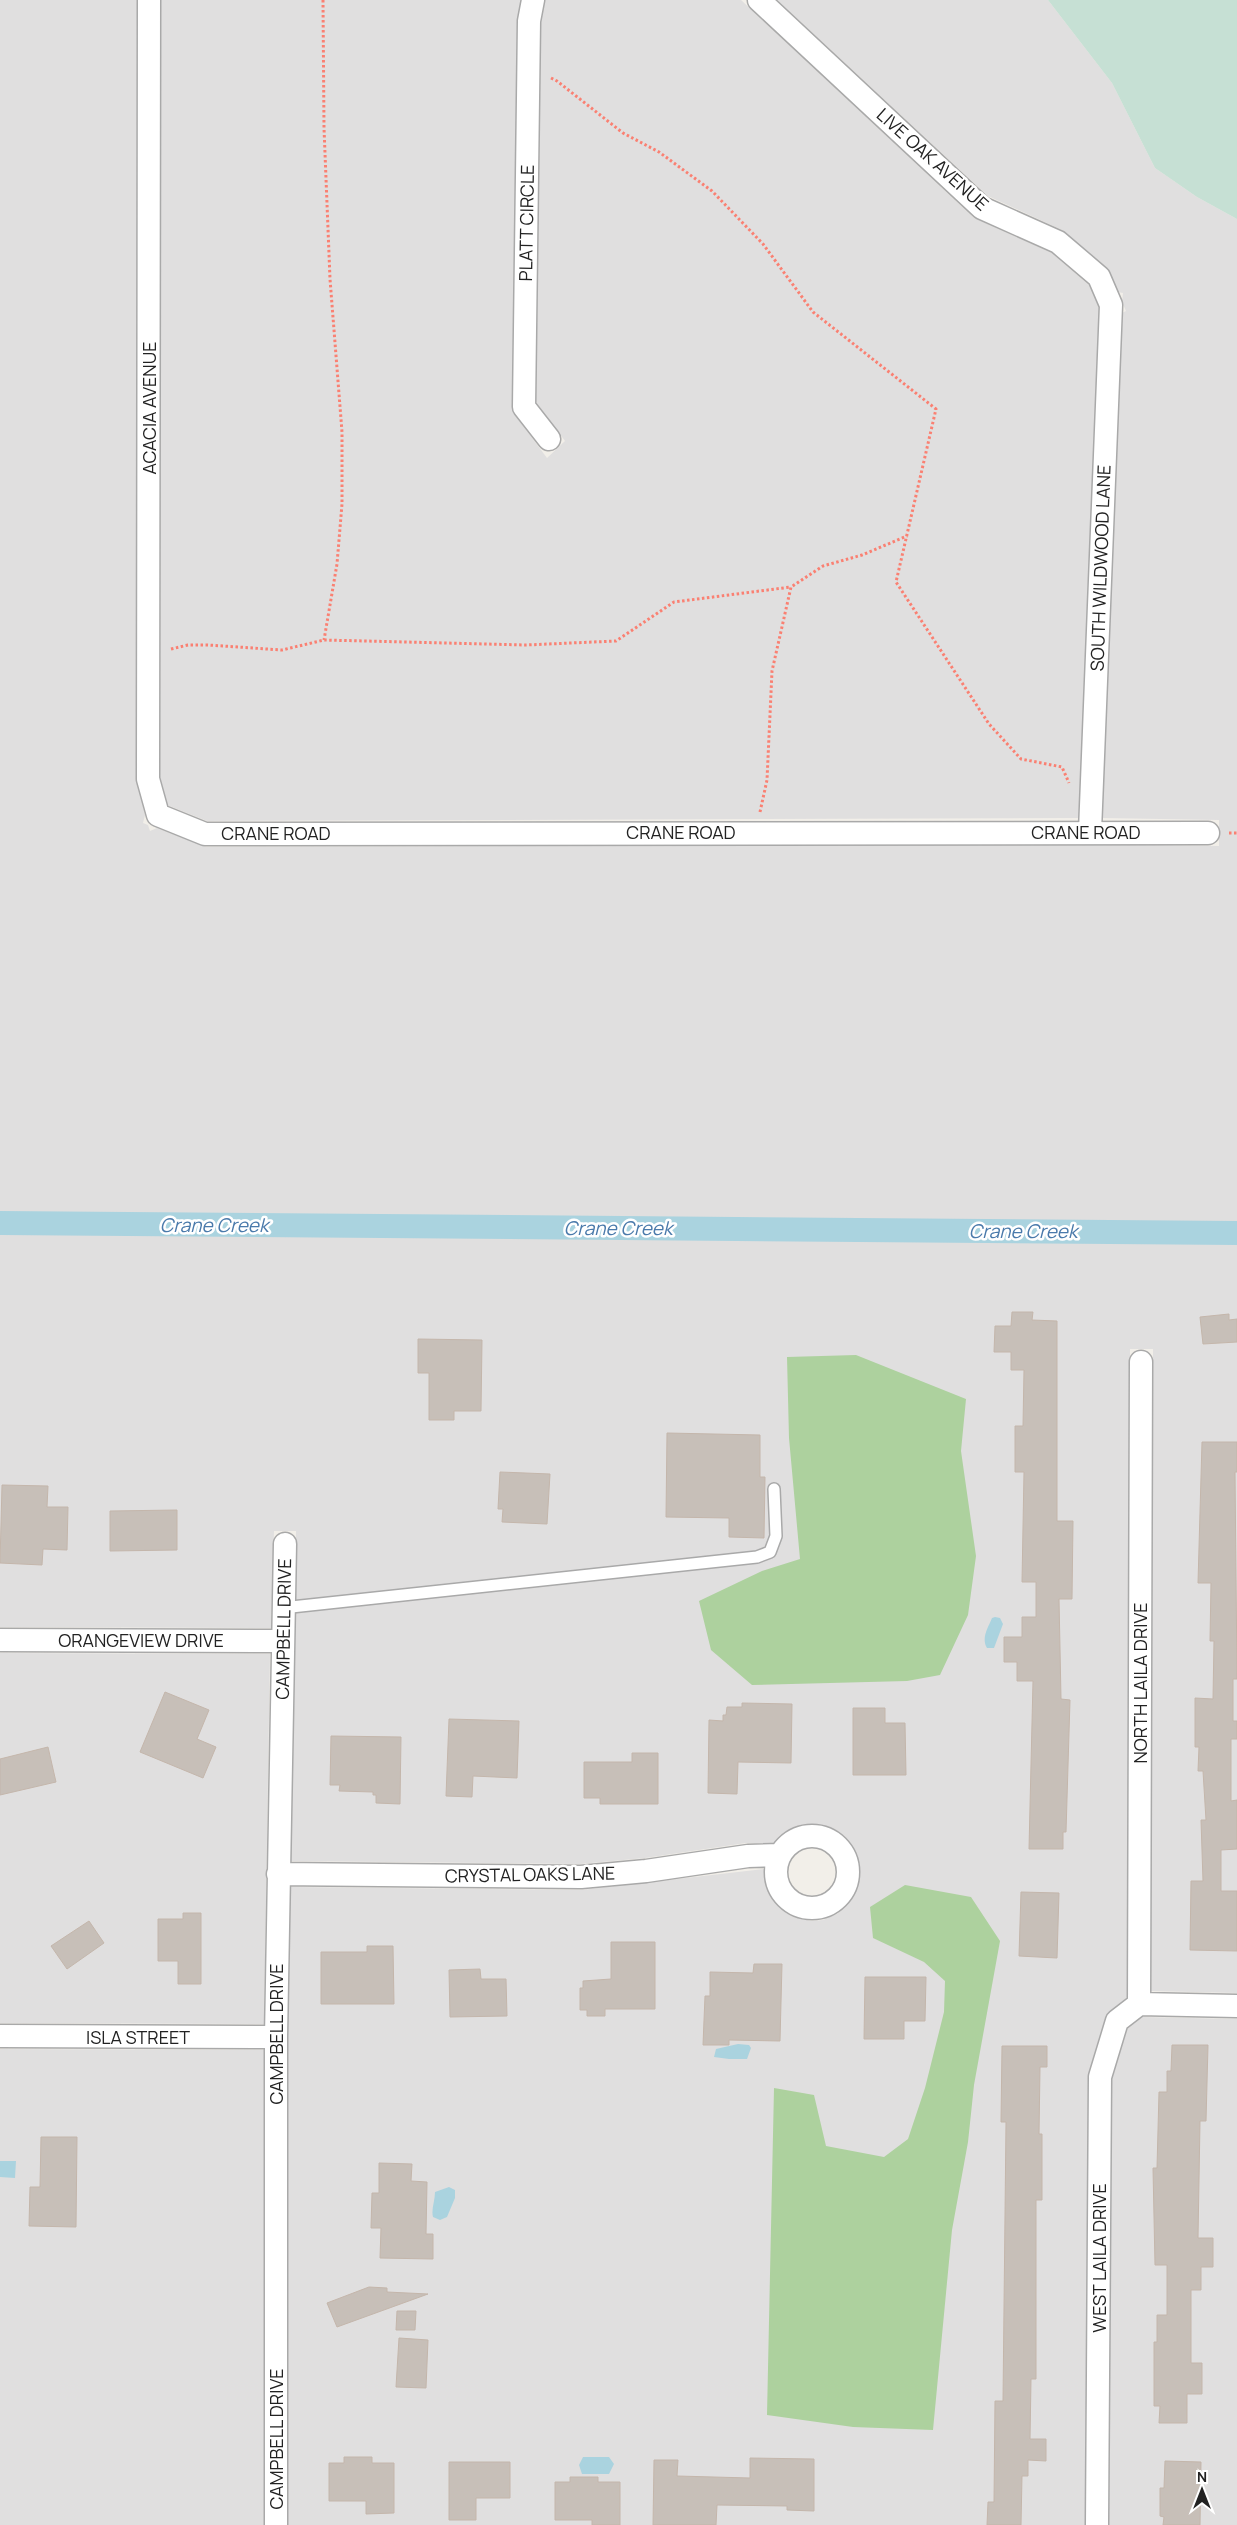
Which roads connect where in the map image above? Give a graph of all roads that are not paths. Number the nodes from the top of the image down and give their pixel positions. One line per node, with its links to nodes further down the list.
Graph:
1 (149, 0): 6 (street, ACACIA AVENUE)
2 (533, 0): 5 (street, PLATT CIRCLE)
3 (759, 0): 4 (street, LIVE OAK AVENUE)
4 (1111, 305): 7 (street, SOUTH WILDWOOD LANE)
5 (549, 439)
6 (158, 815): 7 (street, CRANE ROAD)
7 (1090, 831): 8 (street, CRANE ROAD)
8 (1208, 833)
9 (1142, 1362): 17 (street, NORTH LAILA DRIVE)
10 (774, 1489): 12 (lane)
11 (285, 1544): 12 (street, CAMPBELL DRIVE)
12 (282, 1608): 14 (street, CAMPBELL DRIVE)
13 (0, 1640): 14 (street, ORANGEVIEW DRIVE)
14 (282, 1641): 16 (street, CAMPBELL DRIVE)
15 (780, 1855): 16 (street, CRYSTAL OAKS LANE)
16 (278, 1874): 20 (street, CAMPBELL DRIVE)
17 (1139, 2004): 18 (street); 22 (street, WEST LAILA DRIVE)
18 (1237, 2006)
19 (0, 2036): 20 (street, ISLA STREET)
20 (276, 2037): 21 (street, CAMPBELL DRIVE)
21 (276, 2525)
22 (1097, 2525)

